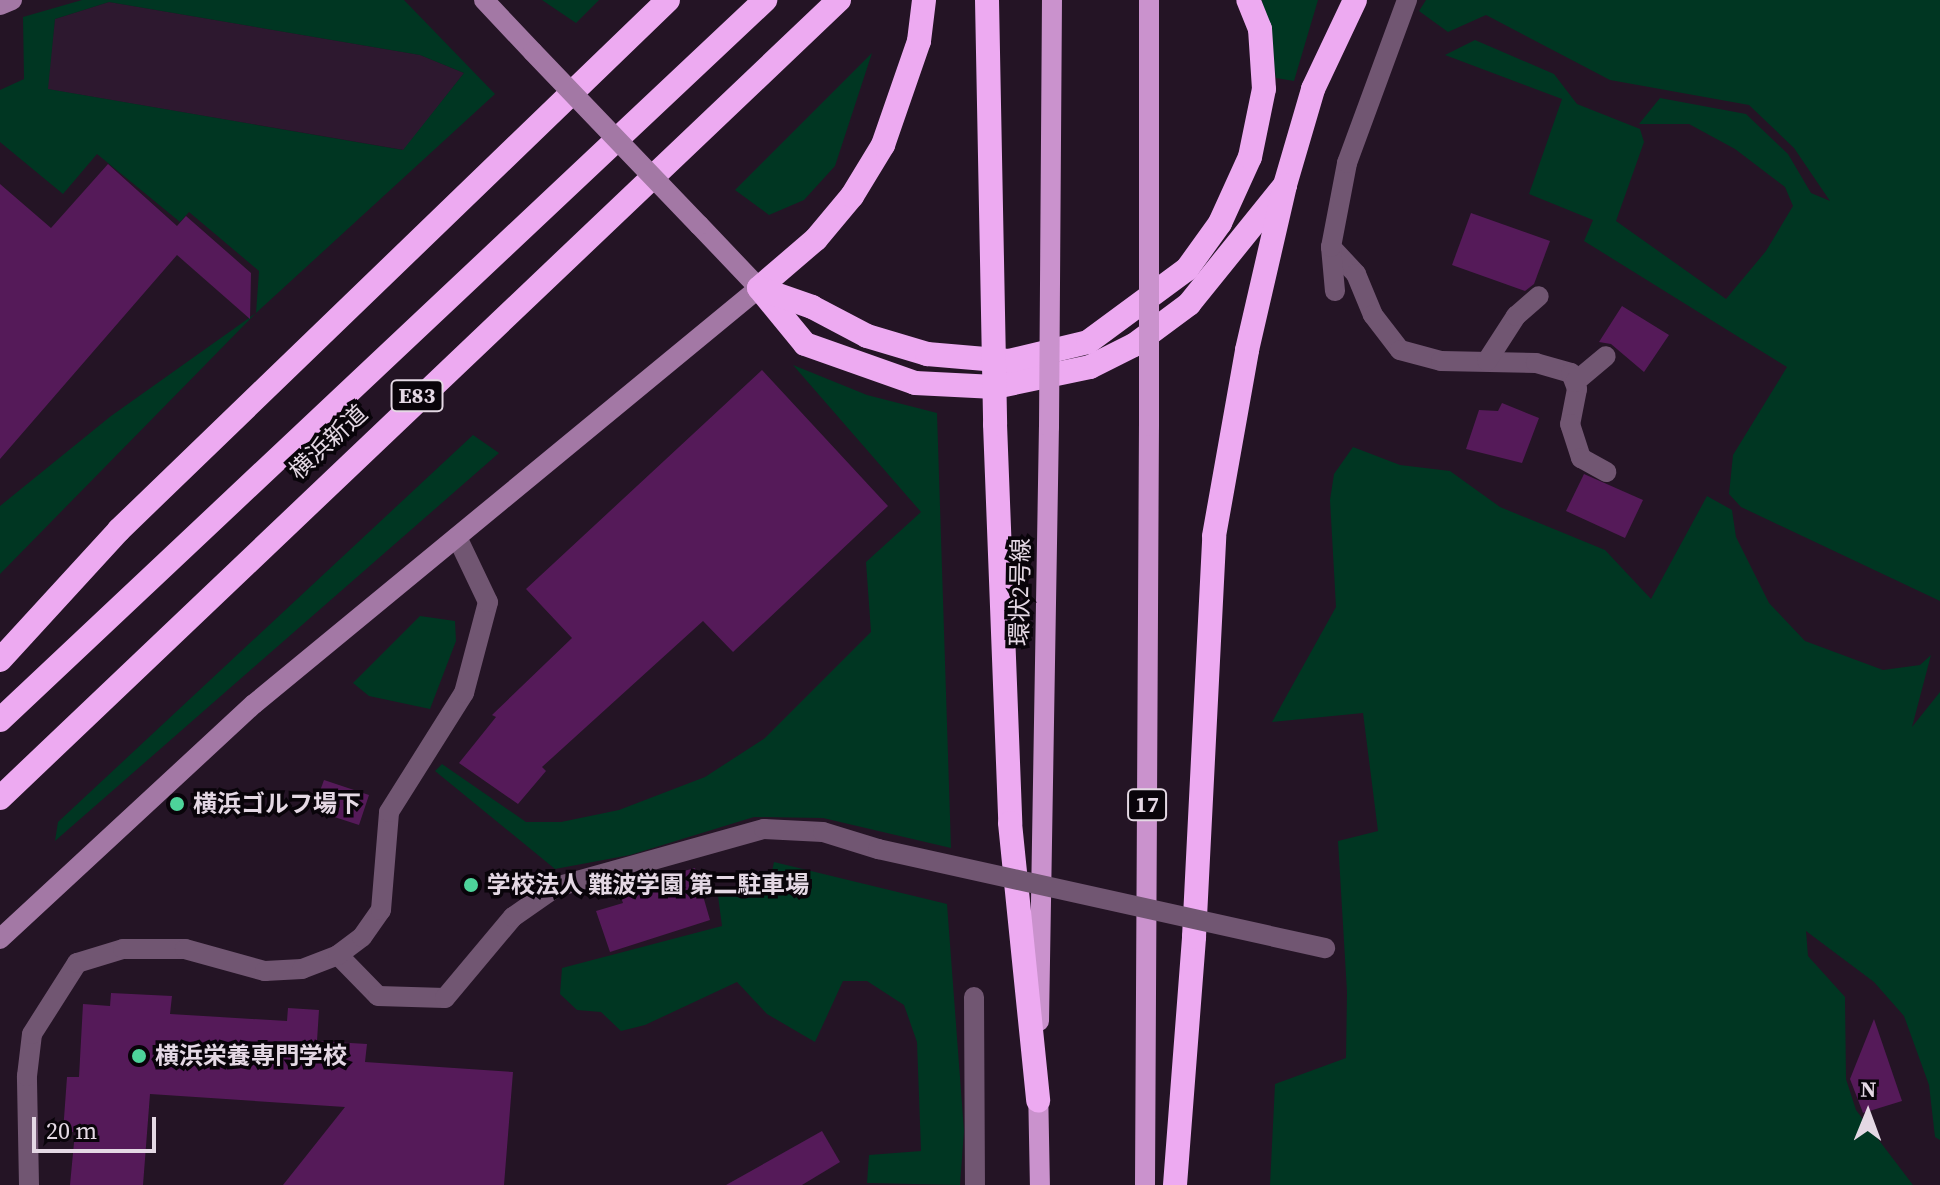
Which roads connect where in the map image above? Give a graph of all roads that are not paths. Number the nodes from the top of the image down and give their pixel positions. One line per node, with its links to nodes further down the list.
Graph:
1 (12, 0): 13 (street)
2 (484, 0): 16 (street, bridge)
3 (668, 0): 24 (highway)
4 (765, 0): 25 (highway, 横浜新道 / E83)
5 (839, 0): 26 (highway, 横浜新道 / E83)
6 (924, 0): 16 (highway)
7 (987, 0): 31 (highway, bridge)
8 (1052, 0): 31 (main road, 環状2号線, bridge)
9 (1149, 0): 35 (main road, 17, bridge)
10 (1248, 0): 16 (highway)
11 (1355, 0): 14 (highway)
12 (1407, 0): 15 (street)
13 (0, 5)
14 (1285, 185): 16 (highway); 36 (highway)
15 (1331, 247): 17 (street); 20 (street)
16 (759, 288): 23 (street)
17 (1335, 291)
18 (1539, 296): 20 (street)
19 (1606, 356): 21 (street)
20 (1487, 361): 21 (street)
21 (1575, 382): 22 (street)
22 (1606, 472)
23 (457, 537): 27 (street); 29 (street)
24 (0, 660)
25 (0, 720)
26 (0, 798)
27 (0, 939)
28 (1325, 948): 29 (street, bridge)
29 (338, 955): 32 (street)
30 (974, 997): 33 (street)
31 (1038, 1101): 34 (main road, 環状2号線)
32 (29, 1185)
33 (975, 1185)
34 (1040, 1185)
35 (1145, 1185)
36 (1175, 1185)

